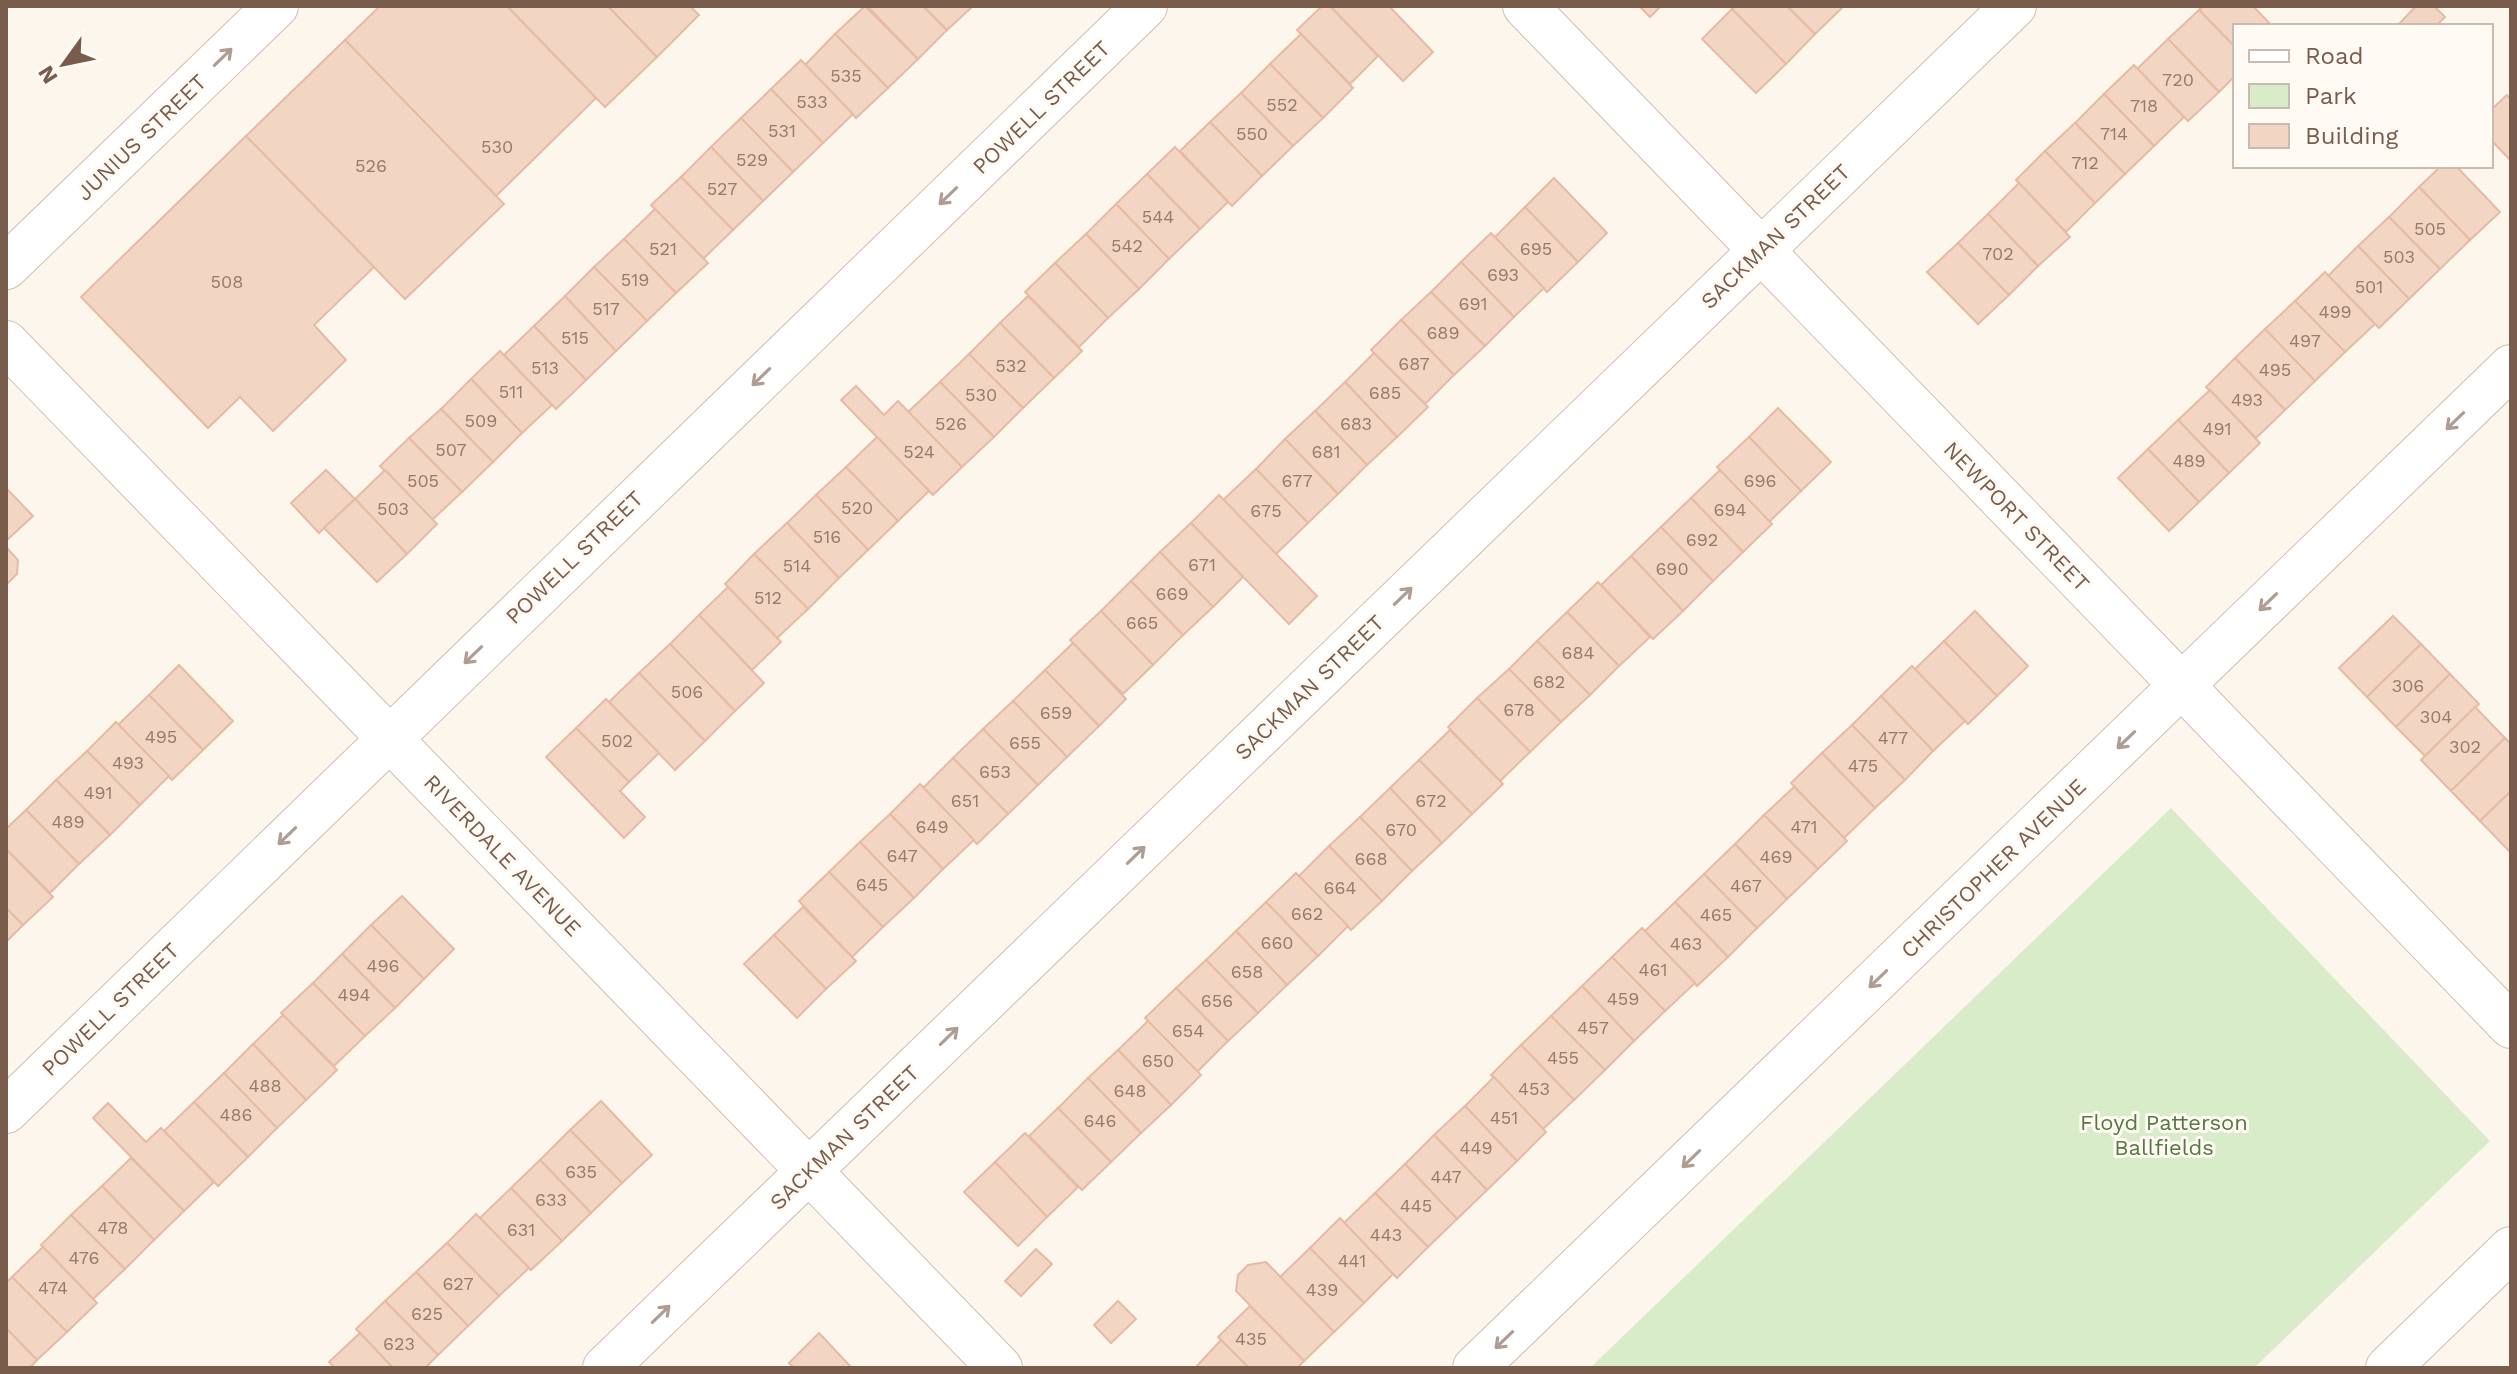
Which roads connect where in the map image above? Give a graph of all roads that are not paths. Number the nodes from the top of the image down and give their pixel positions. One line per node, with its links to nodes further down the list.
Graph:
1 (276, 6): 6 (street, JUNIUS STREET, one-way to 1)
2 (1145, 6): 10 (street, POWELL STREET, one-way to 10)
3 (1525, 6): 5 (street, NEWPORT STREET)
4 (2014, 6): 5 (street, SACKMAN STREET)
5 (1761, 250): 9 (street, NEWPORT STREET); 13 (street, SACKMAN STREET, one-way to 5)
6 (6, 267)
7 (6, 343): 10 (street, RIVERDALE AVENUE)
8 (2511, 367): 9 (street, CHRISTOPHER AVENUE, one-way to 9)
9 (2182, 686): 11 (street, NEWPORT STREET); 17 (street, CHRISTOPHER AVENUE, one-way to 17)
10 (388, 737): 12 (street, POWELL STREET, one-way to 12); 13 (street, RIVERDALE AVENUE)
11 (2511, 1026)
12 (6, 1111)
13 (809, 1170): 15 (street, SACKMAN STREET, one-way to 13); 16 (street, RIVERDALE AVENUE)
14 (2511, 1249): 18 (street)
15 (605, 1368)
16 (1000, 1368)
17 (1475, 1368)
18 (2388, 1368)

